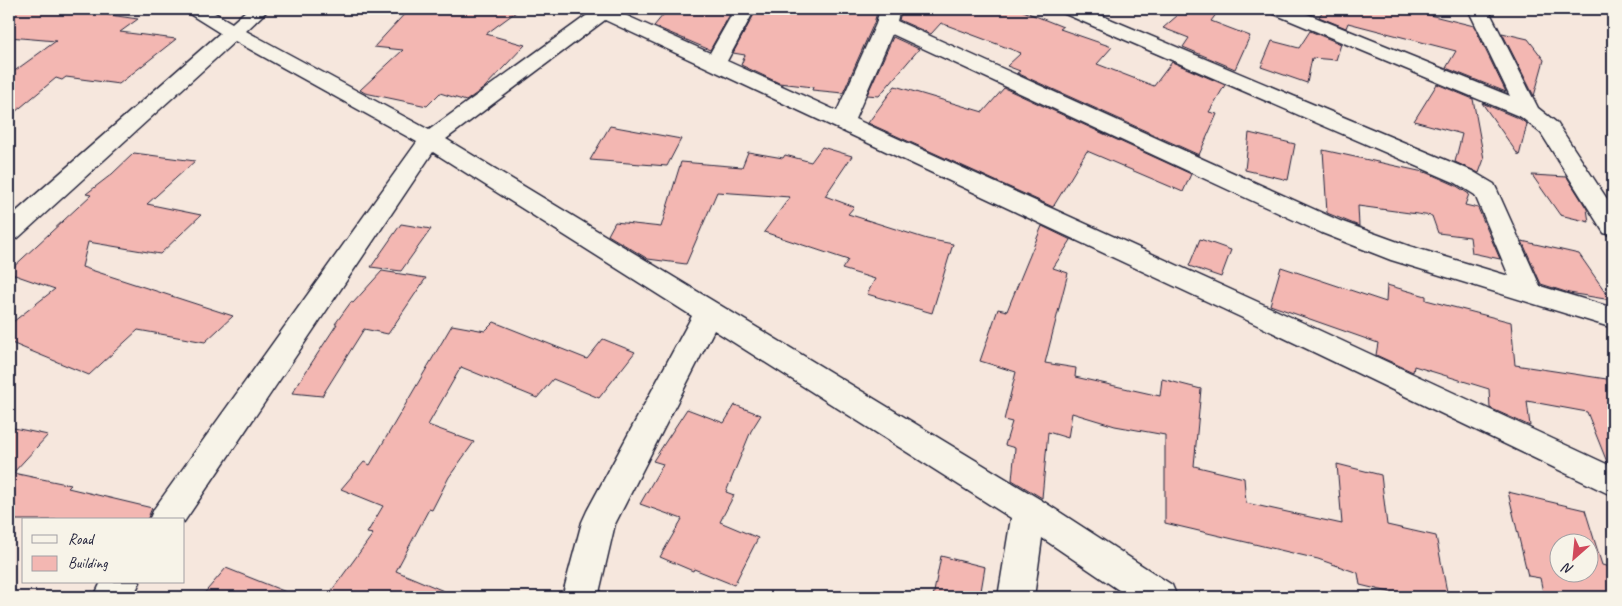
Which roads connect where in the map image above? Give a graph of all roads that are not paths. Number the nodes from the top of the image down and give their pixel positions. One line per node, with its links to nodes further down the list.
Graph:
1 (195, 9): 9 (street)
2 (259, 9): 9 (street)
3 (745, 9): 10 (street)
4 (1070, 9): 16 (street)
5 (1280, 9): 11 (street)
6 (1478, 9): 11 (street)
7 (603, 10): 10 (street); 13 (street)
8 (888, 16): 12 (street); 16 (street)
9 (233, 32): 13 (street); 15 (street)
10 (715, 64): 12 (street)
11 (1529, 112): 14 (street)
12 (843, 122): 19 (street)
13 (430, 140): 17 (street); 21 (street)
14 (1613, 227)
15 (9, 232)
16 (1530, 293): 18 (street)
17 (708, 313): 20 (street); 24 (street)
18 (1613, 318)
19 (1613, 482)
20 (1029, 511): 25 (street); 26 (street)
21 (167, 518)
22 (122, 584): 23 (street)
23 (112, 597)
24 (580, 597)
25 (1016, 597)
26 (1159, 597)

